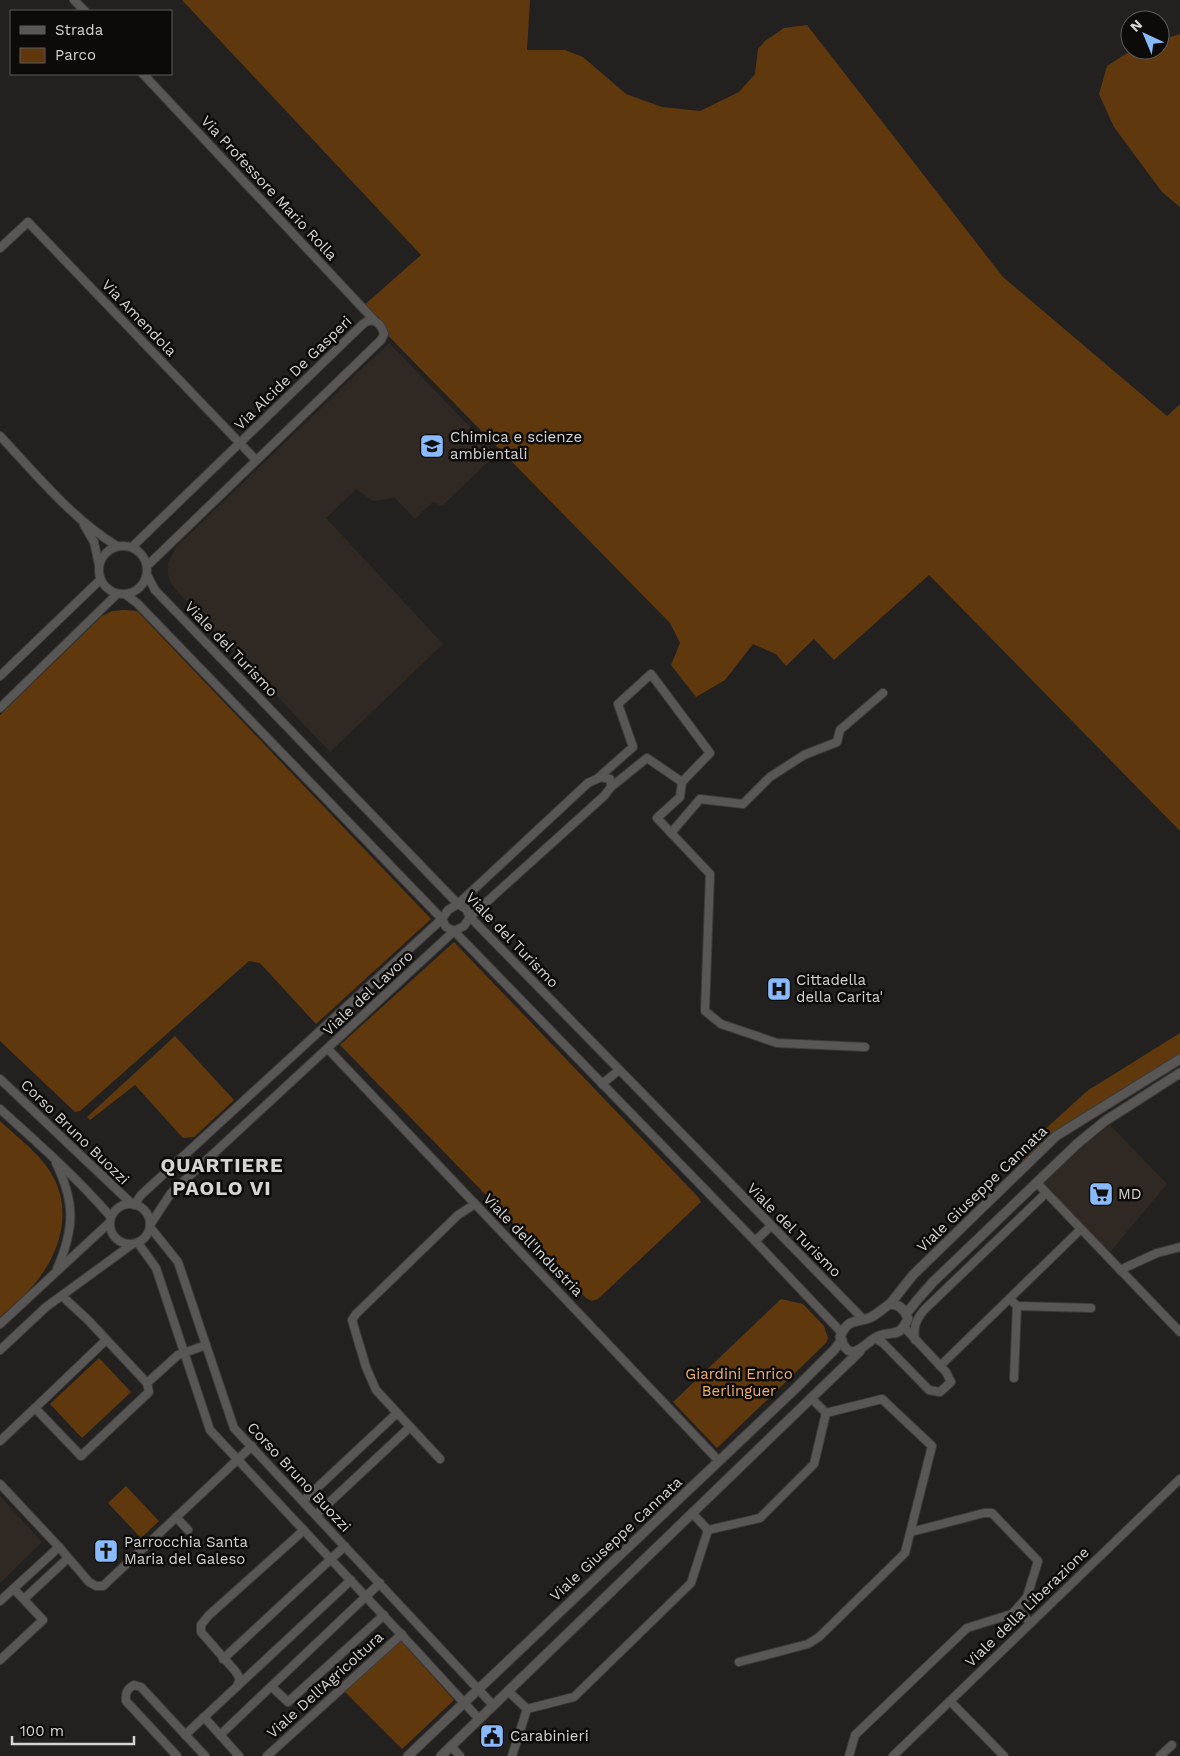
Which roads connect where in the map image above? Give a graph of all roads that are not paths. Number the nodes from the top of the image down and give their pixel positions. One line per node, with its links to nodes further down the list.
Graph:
1 (74, 0): 2 (street)
2 (84, 10)
3 (144, 75): 5 (street, Via Professore Mario Rolla)
4 (0, 248): 7 (street, Via Amendola)
5 (374, 320): 7 (street, Via Alcide De Gasperi); 8 (street, Via Alcide De Gasperi)
6 (0, 436): 9 (street)
7 (240, 443): 8 (street, Via Amendola); 11 (street, Via Alcide De Gasperi)
8 (256, 460): 13 (street, Via Alcide De Gasperi)
9 (80, 519): 10 (street); 12 (street)
10 (118, 546): 11 (street); 12 (street)
11 (132, 547): 13 (street)
12 (99, 565): 14 (street)
13 (147, 571): 15 (street); 23 (street, Viale del Turismo)
14 (100, 580): 15 (street); 16 (street)
15 (121, 594): 18 (street); 25 (street)
16 (0, 676)
17 (883, 693): 22 (street)
18 (0, 708)
19 (598, 778): 20 (street, Viale del Lavoro); 21 (street); 23 (street, Viale del Lavoro)
20 (682, 782): 21 (street, Viale del Lavoro); 22 (street)
21 (611, 787): 24 (street, Viale del Lavoro)
22 (672, 833): 27 (street)
23 (458, 904): 24 (street, Viale del Turismo); 25 (street, Viale del Lavoro)
24 (470, 916): 26 (street, Viale del Lavoro); 30 (street, Viale del Turismo)
25 (442, 919): 26 (street); 38 (street, Viale del Lavoro)
26 (454, 932): 28 (street, Viale del Lavoro); 33 (street)
27 (865, 1047)
28 (328, 1049): 39 (street, Viale dell'Industria); 41 (street, Viale del Lavoro)
29 (1180, 1058): 51 (street, Viale Giuseppe Cannata)
30 (618, 1070): 33 (street); 42 (street, Viale del Turismo)
31 (1180, 1073): 36 (street)
32 (0, 1079): 38 (street, Corso Bruno Buozzi)
33 (602, 1084): 44 (street)
34 (0, 1109): 35 (street)
35 (53, 1156): 40 (street); 48 (street)
36 (1036, 1183): 37 (street); 54 (street)
37 (1046, 1193): 43 (street); 62 (street)
38 (133, 1204): 40 (street); 41 (street)
39 (474, 1204): 73 (street); 79 (street, Viale dell'Industria)
40 (110, 1220): 45 (street); 48 (street)
41 (150, 1226): 45 (street); 63 (street, Corso Bruno Buozzi)
42 (771, 1226): 44 (street); 55 (street, Viale del Turismo)
43 (1081, 1229): 47 (street); 50 (street)
44 (755, 1241): 59 (street)
45 (135, 1244): 49 (street); 66 (street)
46 (1180, 1247): 47 (street)
47 (1120, 1270): 58 (street)
48 (56, 1272): 56 (street)
49 (62, 1296): 61 (street); 64 (street)
50 (1010, 1299): 52 (street); 67 (street)
51 (890, 1304): 54 (street); 55 (street, Viale Giuseppe Cannata)
52 (1017, 1306): 53 (street); 68 (street)
53 (1091, 1308)
54 (906, 1314): 57 (street)
55 (863, 1319): 59 (street, Viale Giuseppe Cannata)
56 (0, 1324)
57 (904, 1327): 60 (street); 62 (street)
58 (1180, 1332)
59 (842, 1337): 65 (street); 79 (street, Viale Giuseppe Cannata)
60 (875, 1338): 65 (street); 67 (street)
61 (106, 1340): 69 (street); 71 (street)
62 (915, 1340): 67 (street)
63 (206, 1345): 66 (street); 76 (street, Corso Bruno Buozzi)
64 (0, 1350)
65 (860, 1351): 70 (street)
66 (184, 1352): 69 (street); 77 (street)
67 (940, 1366)
68 (1014, 1378)
69 (147, 1383): 71 (street)
70 (811, 1398): 72 (street); 83 (street)
71 (35, 1408): 75 (street)
72 (826, 1413): 88 (street); 89 (street)
73 (397, 1414): 74 (street); 82 (street)
74 (410, 1427): 78 (street); 84 (street)
75 (0, 1441)
76 (252, 1446): 77 (street); 82 (street, Corso Bruno Buozzi)
77 (238, 1459): 85 (street); 87 (street)
78 (440, 1459)
79 (718, 1460): 109 (street, Viale Giuseppe Cannata)
80 (1180, 1479): 102 (street, Viale della Liberazione)
81 (0, 1484): 91 (street)
82 (303, 1501): 84 (street, Corso Bruno Buozzi)
83 (692, 1513): 88 (street); 110 (street)
84 (316, 1515): 90 (street, Corso Bruno Buozzi)
85 (176, 1517): 86 (street); 92 (street)
86 (188, 1530)
87 (304, 1530): 93 (street); 104 (street)
88 (708, 1530): 114 (street)
89 (912, 1532): 100 (street); 106 (street)
90 (345, 1546): 93 (street); 95 (street, Corso Bruno Buozzi)
91 (59, 1547): 92 (street); 96 (street)
92 (68, 1558): 98 (street)
93 (332, 1560): 94 (street); 104 (street)
94 (351, 1580): 97 (street); 107 (street)
95 (380, 1583): 97 (street); 109 (street, Corso Bruno Buozzi)
96 (14, 1588): 98 (street); 99 (street)
97 (366, 1596): 101 (street); 108 (street)
98 (24, 1599): 105 (street)
99 (0, 1601)
100 (1017, 1609): 102 (street); 129 (street)
101 (384, 1616): 103 (street); 108 (street)
102 (1031, 1623): 111 (street, Viale della Liberazione)
103 (402, 1634): 112 (street); 124 (street, Viale Dell'Agricoltura)
104 (224, 1659): 107 (street)
105 (0, 1660)
106 (739, 1662)
107 (237, 1687): 115 (street)
108 (272, 1687): 118 (street)
109 (478, 1689): 112 (street, Viale Giuseppe Cannata); 113 (street, Corso Bruno Buozzi)
110 (508, 1691): 113 (street); 114 (street)
111 (950, 1700): 130 (street, Viale della Liberazione); 131 (street)
112 (463, 1703): 116 (street); 125 (street, Viale Giuseppe Cannata)
113 (493, 1705): 116 (street)
114 (527, 1709): 128 (street)
115 (204, 1717): 117 (street); 118 (street)
116 (478, 1720): 120 (street)
117 (185, 1735): 121 (street); 122 (street)
118 (220, 1735): 123 (street)
119 (1172, 1744): 132 (street)
120 (451, 1746): 126 (street); 127 (street)
121 (177, 1756)
122 (205, 1756)
123 (240, 1756)
124 (267, 1756)
125 (408, 1756)
126 (441, 1756)
127 (460, 1756)
128 (512, 1756)
129 (849, 1756)
130 (893, 1756)
131 (1004, 1756)
132 (1160, 1756)

